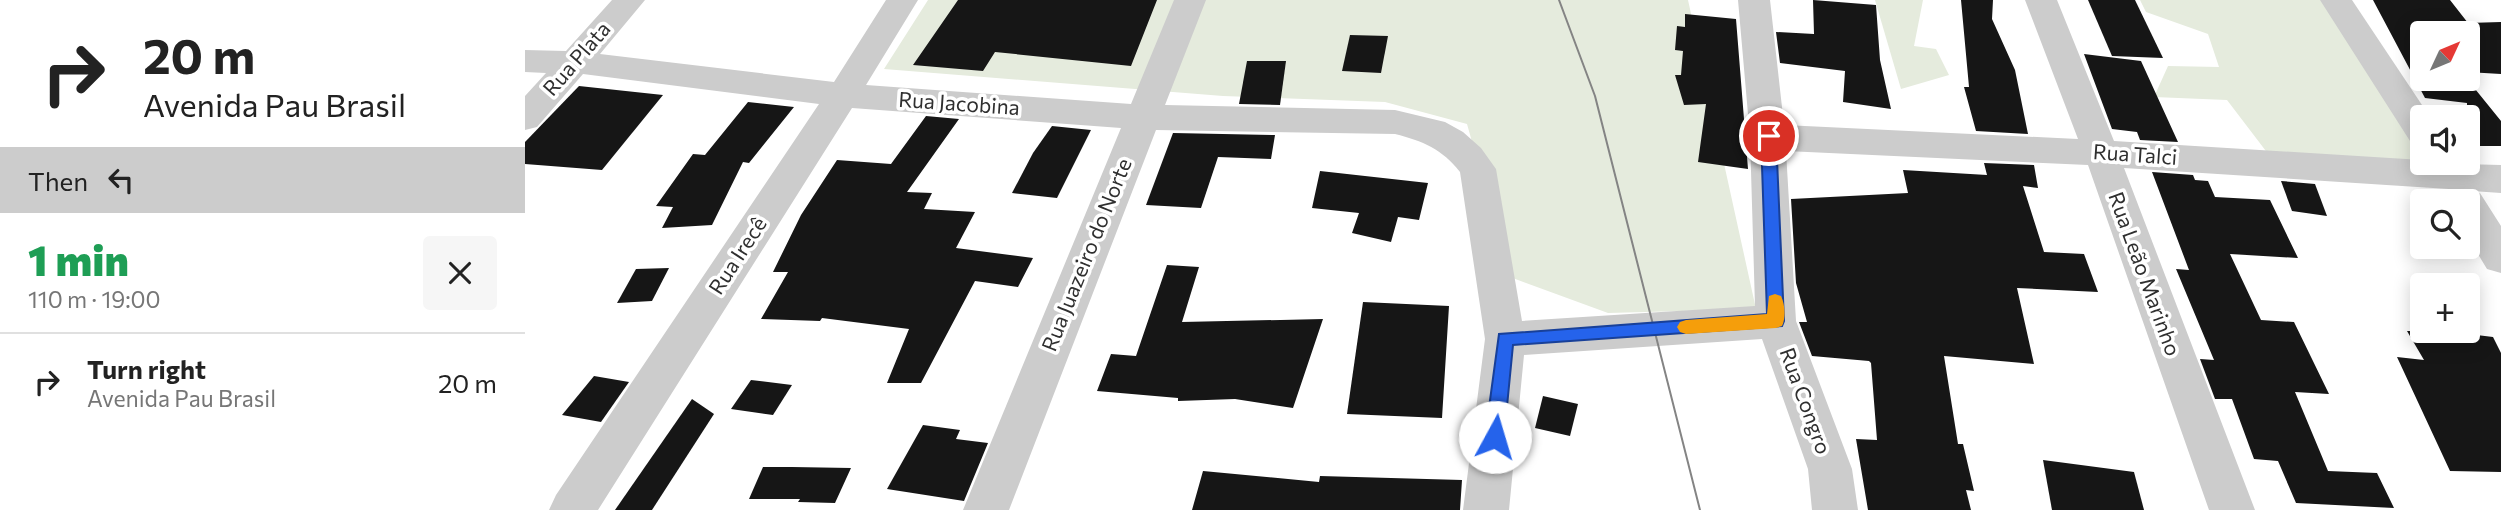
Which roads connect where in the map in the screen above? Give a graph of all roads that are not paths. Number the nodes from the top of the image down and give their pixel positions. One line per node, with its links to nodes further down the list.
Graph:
1 (629, 0): 8 (street, Rua Plata)
2 (902, 0): 9 (street, Rua Irecê)
3 (1190, 0): 11 (street, Rua Juazeiro do Norte)
4 (1754, 0): 13 (street, Rua Congro)
5 (2041, 0): 14 (street, Rua Leão Marinho)
6 (2336, 0): 10 (street)
7 (525, 61): 8 (street, Rua Jacobina)
8 (576, 62): 9 (street, Rua Jacobina); 12 (street, Rua Plata)
9 (843, 95): 11 (street, Rua Jacobina); 20 (street, Rua Irecê)
10 (2410, 114)
11 (1142, 117): 19 (street, Rua Jacobina); 21 (street, Rua Juazeiro do Norte)
12 (525, 118)
13 (1769, 136): 14 (street, Rua Talci); 18 (street, Rua Congro)
14 (2101, 153): 16 (street, Rua Talci); 24 (street, Rua Leão Marinho)
15 (2501, 179): 16 (street, Rua Talci)
16 (2457, 186): 17 (street)
17 (2501, 258)
18 (1776, 321): 19 (street); 23 (street, Rua Congro)
19 (1505, 339): 22 (street, Rua Jacobina)
20 (572, 510)
21 (986, 510)
22 (1486, 510)
23 (1835, 510)
24 (2232, 510)

